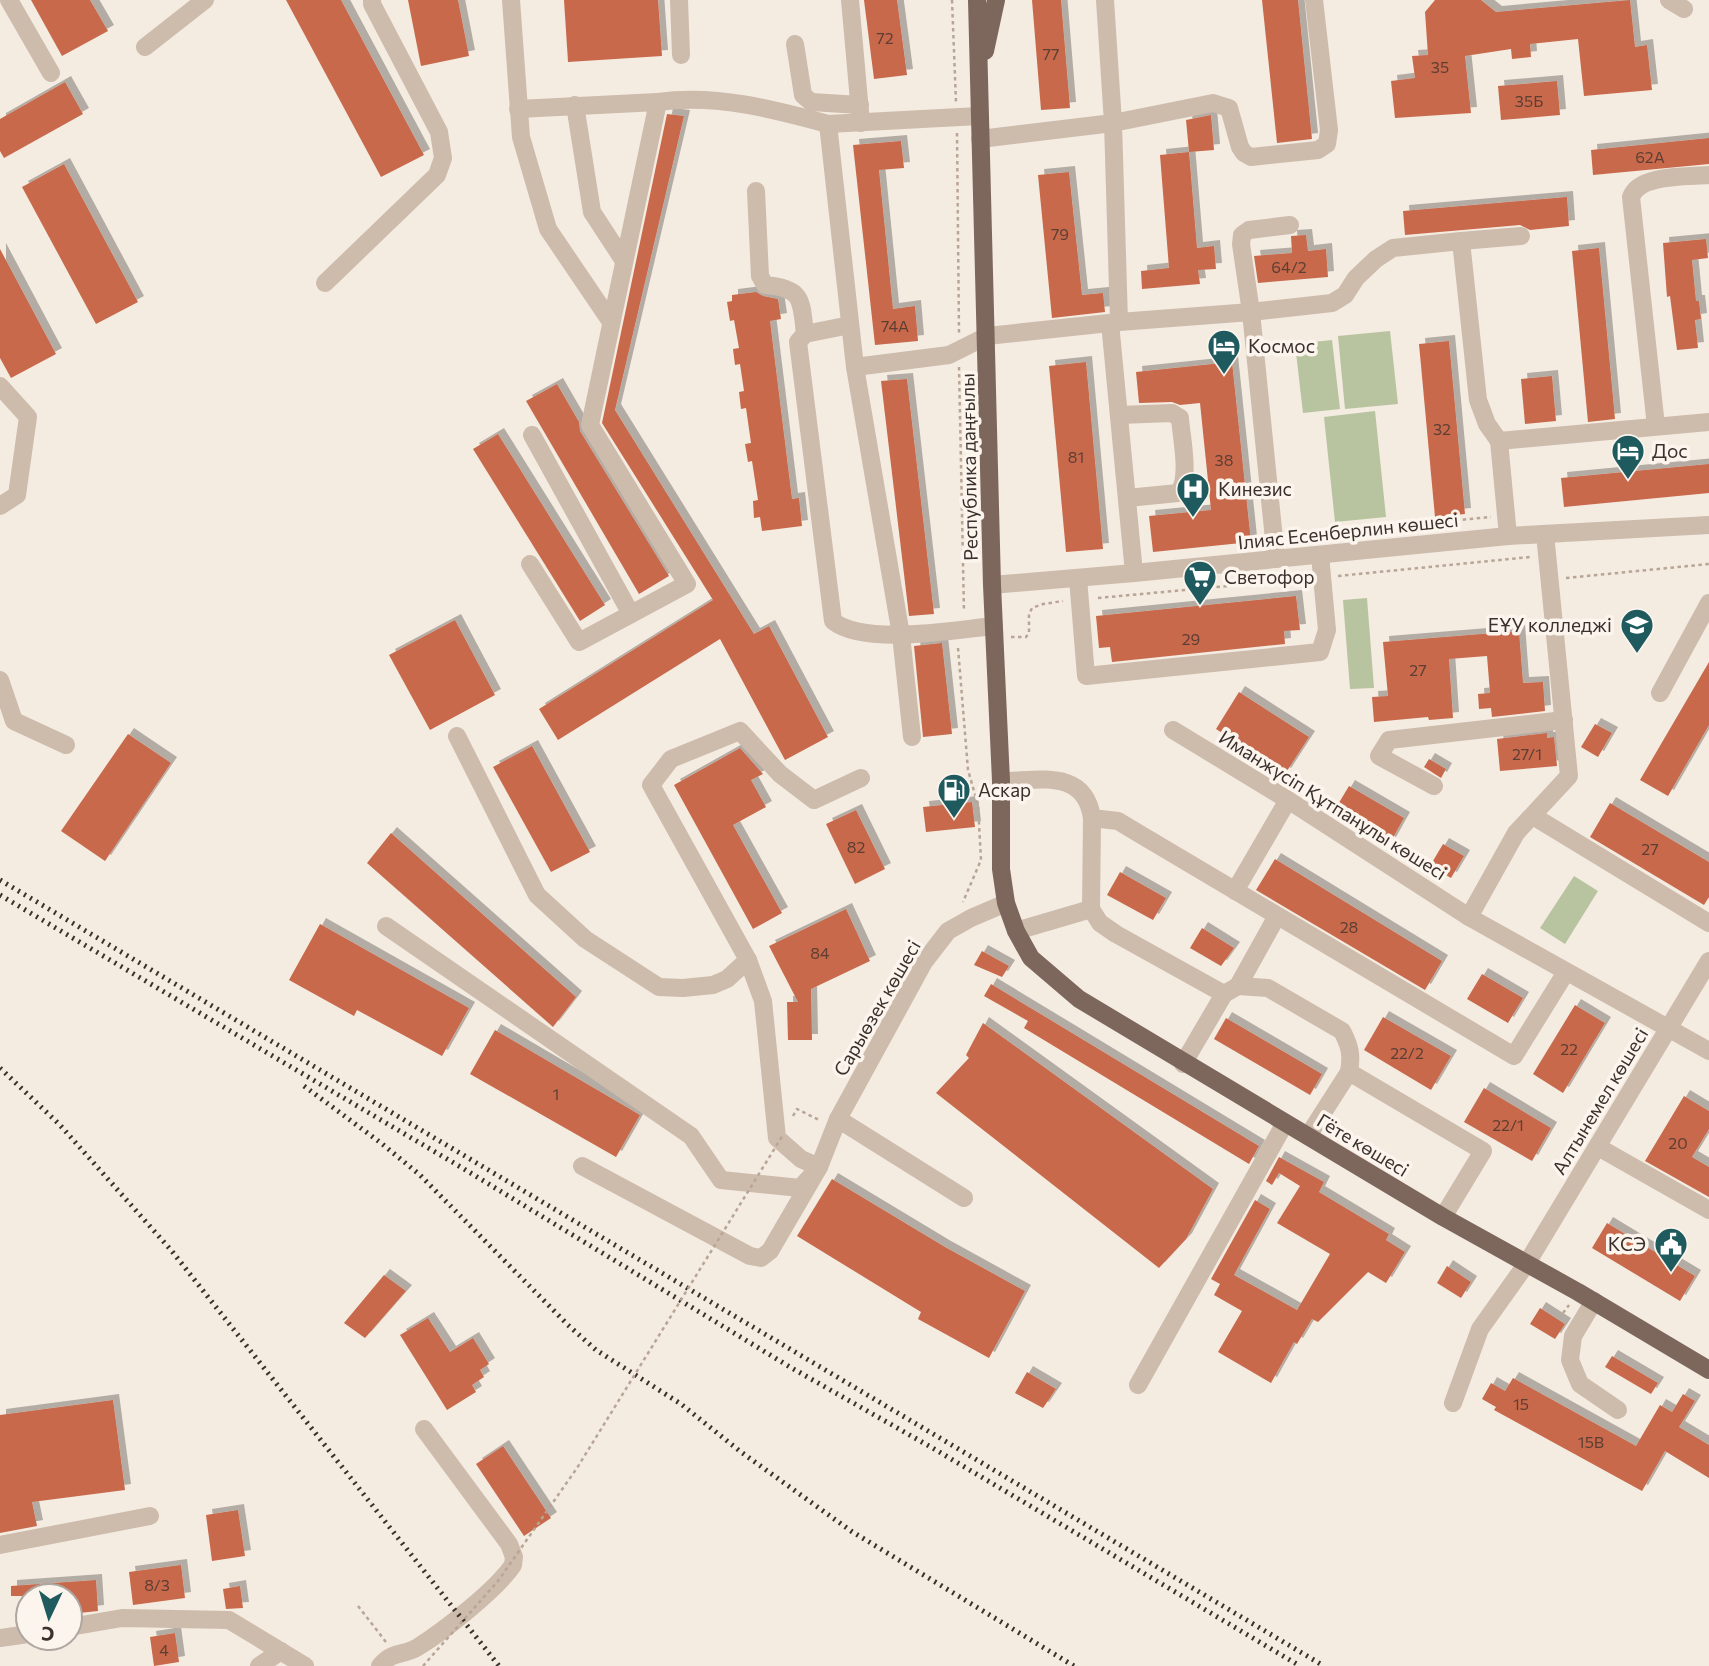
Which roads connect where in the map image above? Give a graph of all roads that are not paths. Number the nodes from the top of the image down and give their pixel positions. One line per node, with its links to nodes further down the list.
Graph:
1 (9, 0): 14 (street)
2 (205, 0): 12 (street)
3 (372, 0): 30 (street)
4 (511, 0): 18 (street)
5 (679, 0): 13 (street)
6 (850, 0): 19 (street)
7 (977, 0): 15 (main road, Республика даңғылы)
8 (996, 0): 15 (main road)
9 (1105, 0): 21 (street)
10 (1314, 0): 21 (street)
11 (795, 44): 19 (street)
12 (145, 47)
13 (681, 55)
14 (51, 73)
15 (979, 79): 20 (main road, Республика даңғылы)
16 (658, 102): 17 (street); 22 (street); 29 (street)
17 (575, 105): 18 (street); 29 (street)
18 (518, 109): 32 (street)
19 (860, 114): 20 (street); 22 (street)
20 (979, 116): 23 (main road, Республика даңғылы)
21 (1113, 122): 23 (street); 33 (street)
22 (828, 124): 34 (street)
23 (980, 139): 36 (main road, Республика даңғылы)
24 (1709, 175): 41 (street)
25 (756, 191): 35 (street)
26 (1290, 225): 31 (street)
27 (1521, 236): 28 (street)
28 (1461, 242): 31 (street); 43 (street)
29 (624, 261): 32 (street)
30 (325, 283)
31 (1251, 312): 33 (street); 50 (street)
32 (611, 322): 56 (street)
33 (1115, 323): 36 (street); 39 (street)
34 (850, 326): 35 (street); 37 (street)
35 (805, 334): 58 (street)
36 (987, 336): 37 (street); 54 (main road, Республика даңғылы)
37 (855, 367): 58 (street)
38 (0, 386): 45 (street)
39 (1119, 415): 44 (street); 44 (street)
40 (1709, 422): 41 (street)
41 (1656, 426): 43 (street)
42 (531, 435): 56 (street)
43 (1499, 441): 48 (street)
44 (1127, 498): 52 (street)
45 (0, 506)
46 (1709, 525): 47 (street, Ілияс Есенберлин көшесі)
47 (1545, 534): 48 (street, Ілияс Есенберлин көшесі); 61 (street)
48 (1508, 536): 49 (street, Ілияс Есенберлин көшесі)
49 (1320, 555): 50 (street, Ілияс Есенберлин көшесі); 53 (street)
50 (1276, 559): 52 (street, Ілияс Есенберлин көшесі)
51 (530, 564): 56 (street)
52 (1134, 573): 53 (street, Ілияс Есенберлин көшесі)
53 (1078, 578): 54 (street, Ілияс Есенберлин көшесі)
54 (992, 585): 57 (main road, Республика даңғылы)
55 (1709, 603): 60 (street)
56 (631, 614)
57 (994, 626): 58 (street); 67 (main road, Республика даңғылы)
58 (901, 635): 64 (street)
59 (0, 680): 65 (street)
60 (1660, 693)
61 (1564, 720): 68 (street); 70 (street)
62 (1173, 730): 69 (street, Иманжүсіп Құтпанұлы көшесі)
63 (457, 736): 80 (street)
64 (912, 737)
65 (66, 744)
66 (861, 778): 80 (street)
67 (1001, 780): 71 (street); 73 (main road, Республика даңғылы)
68 (1434, 786)
69 (1288, 800): 72 (street); 76 (street, Иманжүсіп Құтпанұлы көшесі)
70 (1533, 816): 76 (street); 77 (street)
71 (1092, 818): 72 (street); 74 (street)
72 (1235, 891): 75 (street)
73 (1006, 903): 79 (main road, Республика даңғылы); 88 (street, Сарыөзек көшесі)
74 (1091, 909): 79 (street); 83 (street)
75 (1278, 916): 82 (street); 83 (street)
76 (1469, 917): 82 (street, Иманжүсіп Құтпанұлы көшесі)
77 (1709, 923)
78 (386, 926): 93 (street)
79 (1016, 931): 86 (main road, Гёте көшесі)
80 (748, 960): 93 (street)
81 (1709, 961): 84 (street, Алтынемел көшесі)
82 (1566, 972): 84 (street, Иманжүсіп Құтпанұлы көшесі)
83 (1231, 990): 86 (street); 87 (street)
84 (1669, 1028): 85 (street); 91 (street, Алтынемел көшесі)
85 (1709, 1051)
86 (1183, 1064): 89 (main road, Гёте көшесі)
87 (1349, 1072): 90 (street); 96 (street)
88 (830, 1120): 93 (street, Сарыөзек көшесі); 94 (street)
89 (1285, 1123): 90 (main road, Гёте көшесі); 100 (street)
90 (1308, 1136): 96 (main road, Гёте көшесі)
91 (1598, 1147): 95 (street); 97 (street, Алтынемел көшесі)
92 (582, 1166): 93 (street, Сарыөзек көшесі)
93 (819, 1167)
94 (964, 1198)
95 (1709, 1210)
96 (1443, 1217): 97 (main road, Гёте көшесі)
97 (1527, 1264): 98 (main road, Гёте көшесі); 101 (street, Алтынемел көшесі)
98 (1594, 1301): 99 (main road, Гёте көшесі); 102 (street)
99 (1709, 1370)
100 (1138, 1385)
101 (1453, 1403)
102 (1618, 1410)
103 (424, 1429): 110 (street)
104 (150, 1516): 105 (street)
105 (0, 1545)
106 (84, 1625): 107 (street)
107 (281, 1651): 108 (street); 109 (street)
108 (259, 1666)
109 (305, 1666)
110 (380, 1666)

